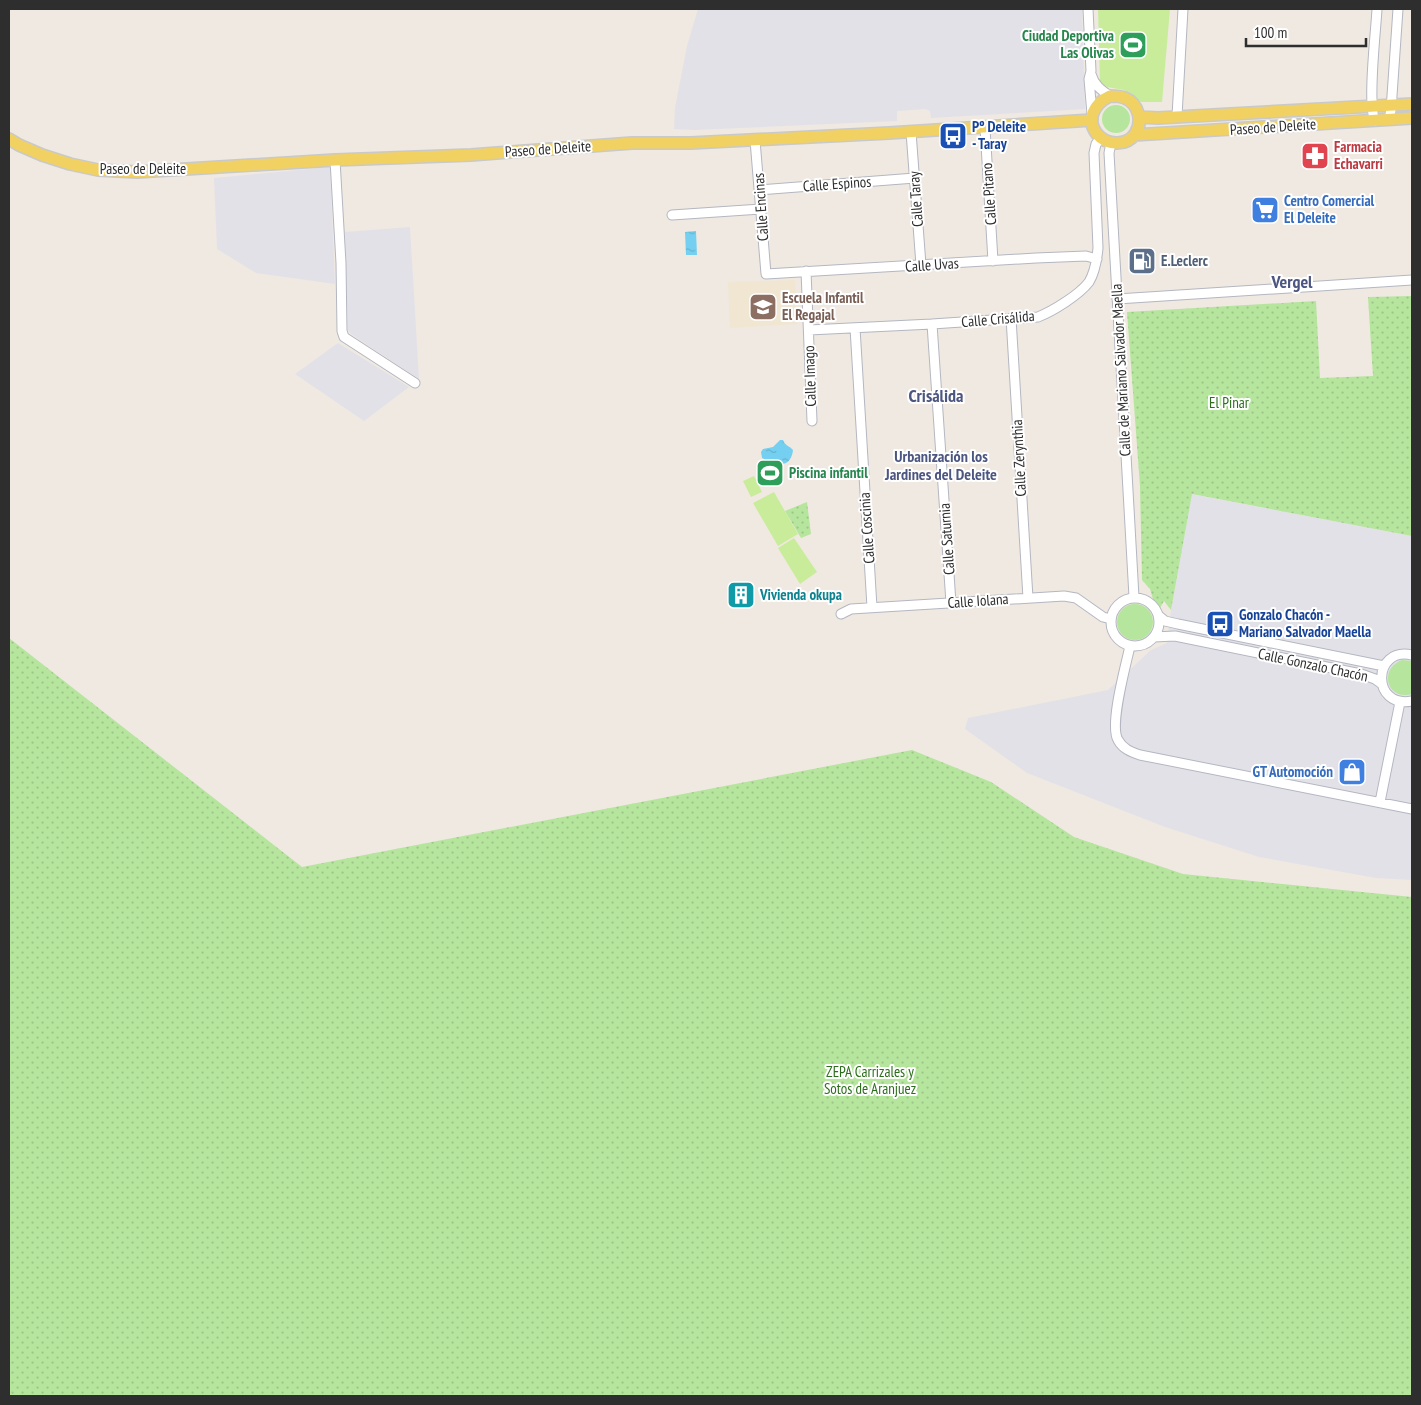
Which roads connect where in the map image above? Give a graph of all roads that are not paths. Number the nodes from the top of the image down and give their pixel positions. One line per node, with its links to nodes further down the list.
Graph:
1 (1088, 9): 5 (street)
2 (1183, 9): 10 (street)
3 (1377, 9): 9 (street)
4 (1398, 9): 8 (street)
5 (1091, 71): 6 (street); 11 (street)
6 (1110, 96): 11 (main road); 12 (main road)
7 (1412, 104): 8 (main road, Paseo de Deleite)
8 (1391, 105): 9 (main road, Paseo de Deleite); 14 (street)
9 (1372, 106): 10 (main road, Paseo de Deleite); 15 (street)
10 (1177, 116): 12 (main road, Paseo de Deleite)
11 (1092, 117): 16 (main road, Paseo de Deleite); 21 (main road)
12 (1139, 117): 18 (main road)
13 (1412, 118): 14 (main road, Paseo de Deleite)
14 (1389, 120): 15 (main road, Paseo de Deleite)
15 (1376, 121): 18 (main road, Paseo de Deleite)
16 (985, 128): 17 (main road, Paseo de Deleite); 28 (street, Calle Pitano)
17 (911, 132): 20 (main road, Paseo de Deleite); 23 (street, Calle Taray)
18 (1134, 135): 21 (main road)
19 (9, 139): 22 (main road, Paseo de Deleite)
20 (755, 140): 22 (main road, Paseo de Deleite); 24 (street, Calle Encinas)
21 (1106, 141): 27 (street, Calle Crisálida); 33 (street, Calle de Mariano Salvador Maella)
22 (335, 160): 38 (street)
23 (915, 178): 24 (street, Calle Espinos); 29 (street, Calle Taray)
24 (760, 190): 25 (street, Calle Encinas)
25 (761, 209): 26 (street); 31 (street, Calle Encinas)
26 (672, 214)
27 (1097, 258): 28 (street, Calle Uvas); 34 (street, Calle Crisálida)
28 (993, 260): 29 (street, Calle Uvas)
29 (920, 266): 30 (street, Calle Uvas)
30 (806, 271): 31 (street, Calle Uvas); 37 (street, Calle Imago)
31 (766, 274)
32 (1412, 280): 33 (street)
33 (1117, 299): 41 (street, Calle de Mariano Salvador Maella)
34 (1011, 318): 35 (street, Calle Crisálida); 40 (street, Calle Zerynthia)
35 (932, 324): 36 (street, Calle Crisálida); 42 (street, Calle Saturnia)
36 (855, 328): 37 (street, Calle Crisálida); 43 (street, Calle Coscinia)
37 (809, 330): 39 (street, Calle Imago)
38 (415, 383)
39 (812, 421)
40 (1028, 598): 42 (street, Calle Iolana); 46 (street, Calle Iolana)
41 (1134, 598): 45 (street); 46 (street)
42 (951, 604): 43 (street, Calle Iolana)
43 (872, 608): 44 (street, Calle Iolana)
44 (841, 614)
45 (1159, 616): 47 (street); 50 (street, Calle Gonzalo Chacón)
46 (1111, 619): 48 (street)
47 (1154, 637): 48 (street); 51 (street, Calle Gonzalo Chacón)
48 (1130, 646): 54 (street)
49 (1412, 655): 50 (street)
50 (1384, 666): 51 (street)
51 (1382, 684): 53 (street)
52 (1412, 701): 53 (street)
53 (1400, 702): 54 (street)
54 (1380, 802): 55 (street)
55 (1412, 809)

